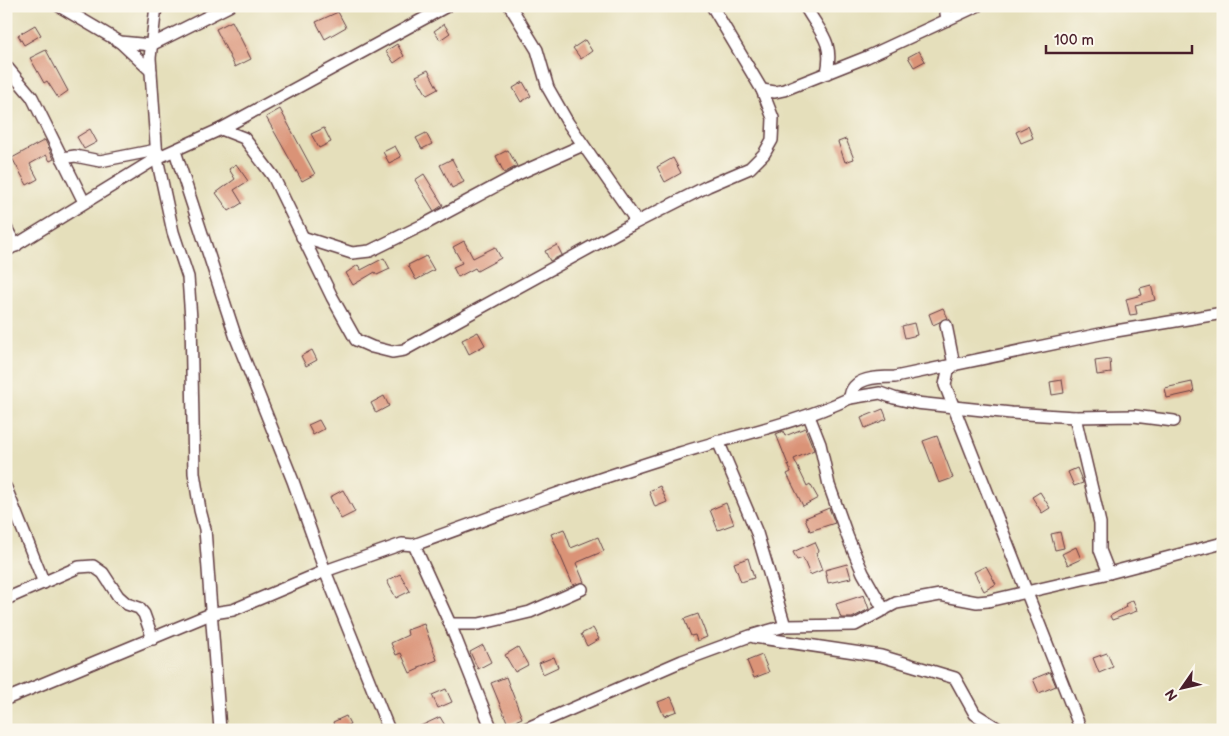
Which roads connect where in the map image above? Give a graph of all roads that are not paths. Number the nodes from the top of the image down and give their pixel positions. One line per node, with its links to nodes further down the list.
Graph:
1 (60, 6): 11 (street)
2 (156, 6): 12 (street)
3 (229, 6): 12 (street)
4 (447, 6): 17 (street)
5 (510, 6): 18 (street)
6 (712, 6): 16 (street)
7 (806, 6): 15 (street)
8 (945, 6): 10 (street)
9 (977, 6): 10 (street)
10 (947, 20): 15 (street)
11 (120, 42): 12 (street); 14 (street)
12 (151, 45): 14 (street)
13 (6, 66): 21 (street)
14 (151, 71): 20 (street)
15 (827, 73): 16 (street)
16 (762, 90): 23 (street)
17 (221, 129): 19 (street); 25 (street)
18 (583, 145): 23 (street); 25 (street)
19 (174, 151): 20 (street); 39 (street)
20 (157, 154): 21 (street); 22 (street); 46 (street)
21 (62, 158): 22 (street)
22 (84, 202): 26 (street)
23 (631, 225): 25 (street)
24 (6, 228): 26 (street)
25 (302, 236)
26 (11, 248)
27 (1223, 314): 29 (street)
28 (946, 325): 29 (street)
29 (954, 365): 30 (street); 31 (street)
30 (850, 398): 31 (street); 32 (street)
31 (952, 406): 33 (street); 43 (street)
32 (809, 416): 35 (street); 45 (street)
33 (1075, 417): 34 (street); 40 (street)
34 (1174, 421)
35 (718, 441): 38 (street); 48 (street)
36 (6, 488): 41 (street)
37 (1223, 543): 40 (street)
38 (414, 545): 39 (street); 47 (street)
39 (325, 571): 46 (street); 53 (street)
40 (1109, 573): 43 (street)
41 (44, 584): 44 (street); 50 (street)
42 (582, 589): 47 (street)
43 (1028, 591): 45 (street); 57 (street)
44 (6, 599)
45 (884, 610): 48 (street)
46 (213, 613): 50 (street); 52 (street)
47 (450, 624): 54 (street)
48 (785, 626): 49 (street)
49 (750, 636): 55 (street); 56 (street)
50 (153, 638): 51 (street)
51 (6, 699)
52 (220, 730)
53 (389, 730)
54 (492, 730)
55 (523, 730)
56 (1000, 730)
57 (1081, 730)

